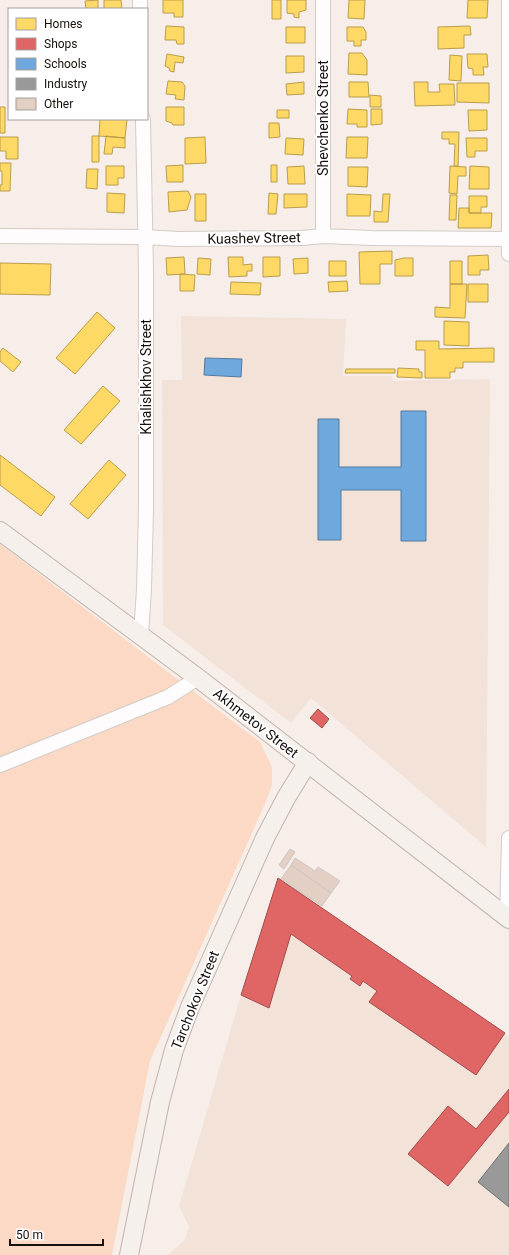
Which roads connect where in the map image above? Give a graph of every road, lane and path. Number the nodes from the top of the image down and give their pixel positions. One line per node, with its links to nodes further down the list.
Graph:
1 (323, 0): 6 (street, Shevchenko Street)
2 (509, 0): 4 (street)
3 (143, 120): 7 (street, Khalishkhov Street)
4 (508, 208): 8 (street)
5 (0, 236): 7 (street, Kuashev Street)
6 (324, 236): 7 (street, Kuashev Street); 8 (street, Kuashev Street)
7 (145, 237): 11 (street, Khalishkhov Street)
8 (509, 239): 9 (street)
9 (509, 254)
10 (0, 531): 11 (main road, Akhmetov Street)
11 (141, 635): 12 (main road, Akhmetov Street)
12 (198, 678): 13 (main road, Akhmetov Street); 14 (street)
13 (308, 762): 16 (main road, Akhmetov Street); 17 (main road, Tarchokov Street)
14 (0, 765)
15 (509, 838): 16 (street)
16 (508, 918)
17 (129, 1255)

